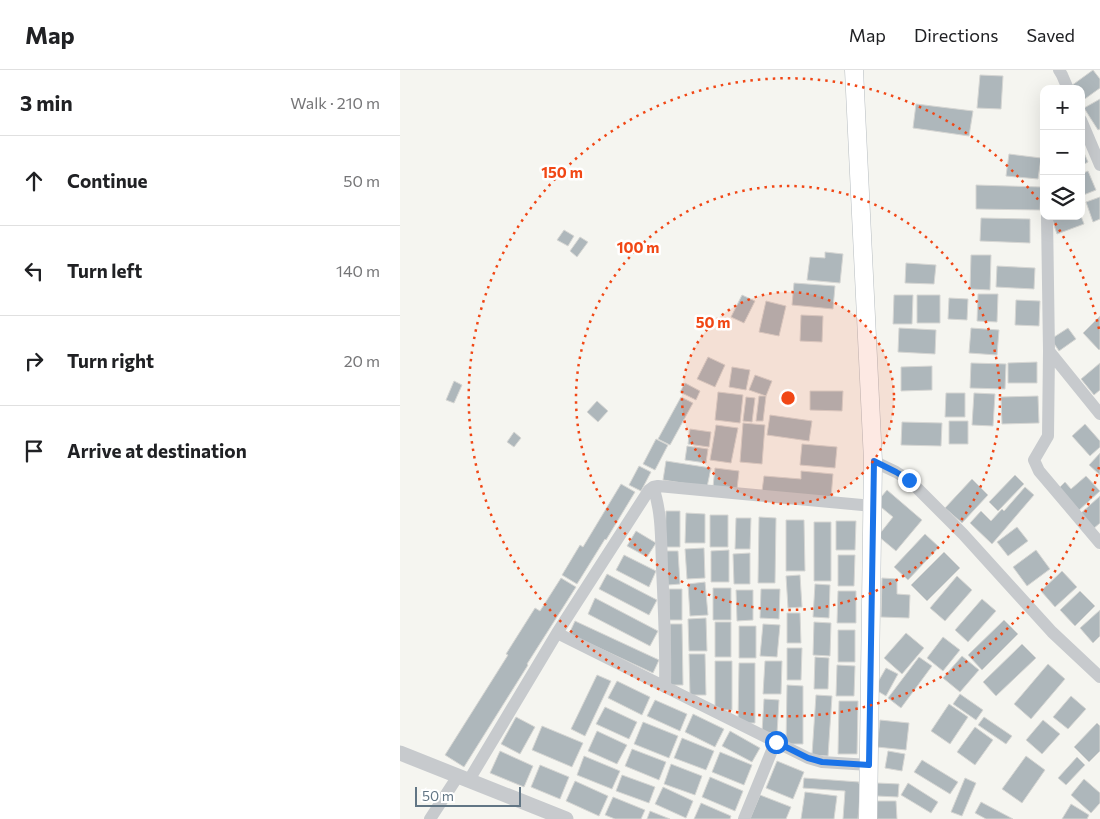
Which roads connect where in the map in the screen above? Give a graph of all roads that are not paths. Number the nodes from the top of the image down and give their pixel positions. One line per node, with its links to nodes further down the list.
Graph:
1 (854, 70): 9 (main road)
2 (1064, 72): 3 (street)
3 (1067, 85)
4 (1085, 129): 5 (street)
5 (1100, 165)
6 (1047, 220): 7 (street)
7 (1049, 351): 8 (street); 12 (street)
8 (1100, 414)
9 (874, 461): 11 (main road); 14 (street)
10 (653, 487): 11 (street); 13 (street); 15 (street)
11 (873, 506): 18 (main road)
12 (1100, 543)
13 (557, 633): 15 (street); 19 (street)
14 (1100, 678)
15 (665, 687): 16 (street)
16 (776, 742): 18 (street); 22 (street)
17 (400, 753): 19 (street)
18 (869, 765): 23 (main road)
19 (464, 778): 20 (street); 21 (street)
20 (430, 819)
21 (566, 819)
22 (744, 819)
23 (868, 819)

